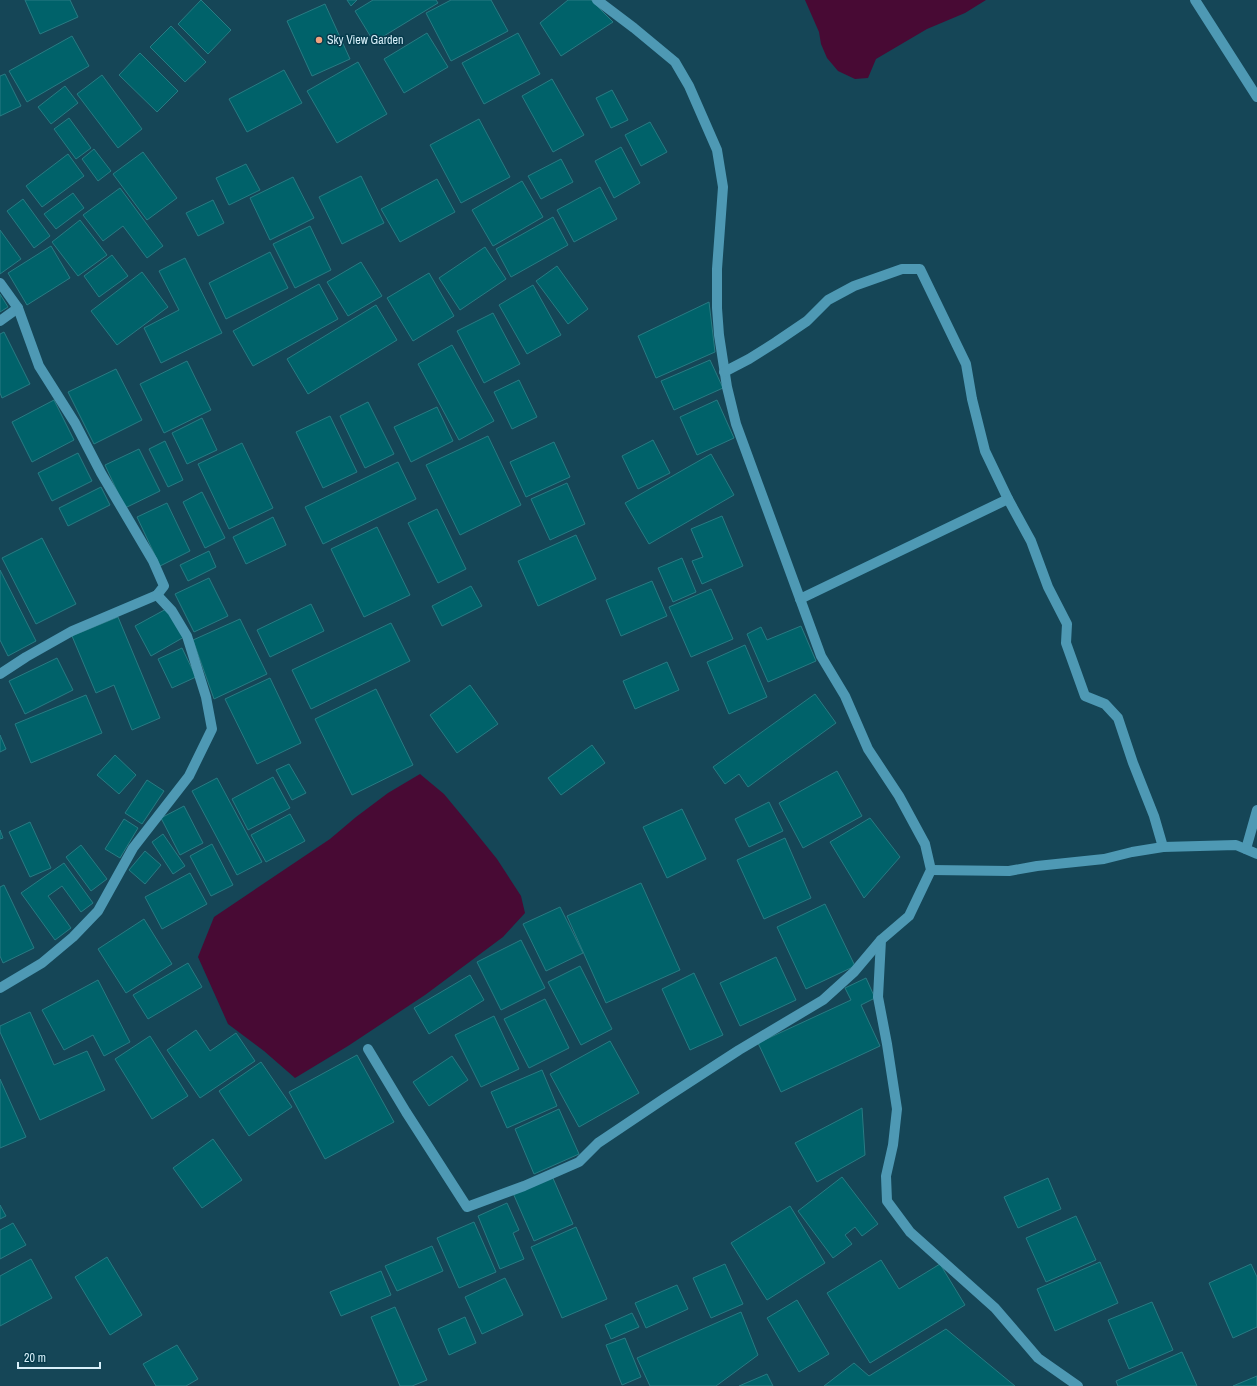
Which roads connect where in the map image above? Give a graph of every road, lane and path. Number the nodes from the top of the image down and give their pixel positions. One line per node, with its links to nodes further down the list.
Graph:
1 (597, 0): 7 (street)
2 (1195, 0): 3 (street)
3 (1257, 97)
4 (0, 283): 5 (street)
5 (18, 308): 6 (street); 9 (street)
6 (0, 321)
7 (724, 372): 8 (street); 10 (street)
8 (1008, 499): 10 (street); 13 (street)
9 (157, 595): 11 (street); 18 (street)
10 (800, 599): 16 (street)
11 (0, 674)
12 (1257, 810): 14 (street)
13 (1163, 847): 14 (street); 16 (street)
14 (1246, 849): 15 (street)
15 (1257, 854)
16 (931, 870): 17 (street)
17 (881, 940): 19 (street); 20 (street)
18 (0, 988)
19 (368, 1049)
20 (1078, 1386)

